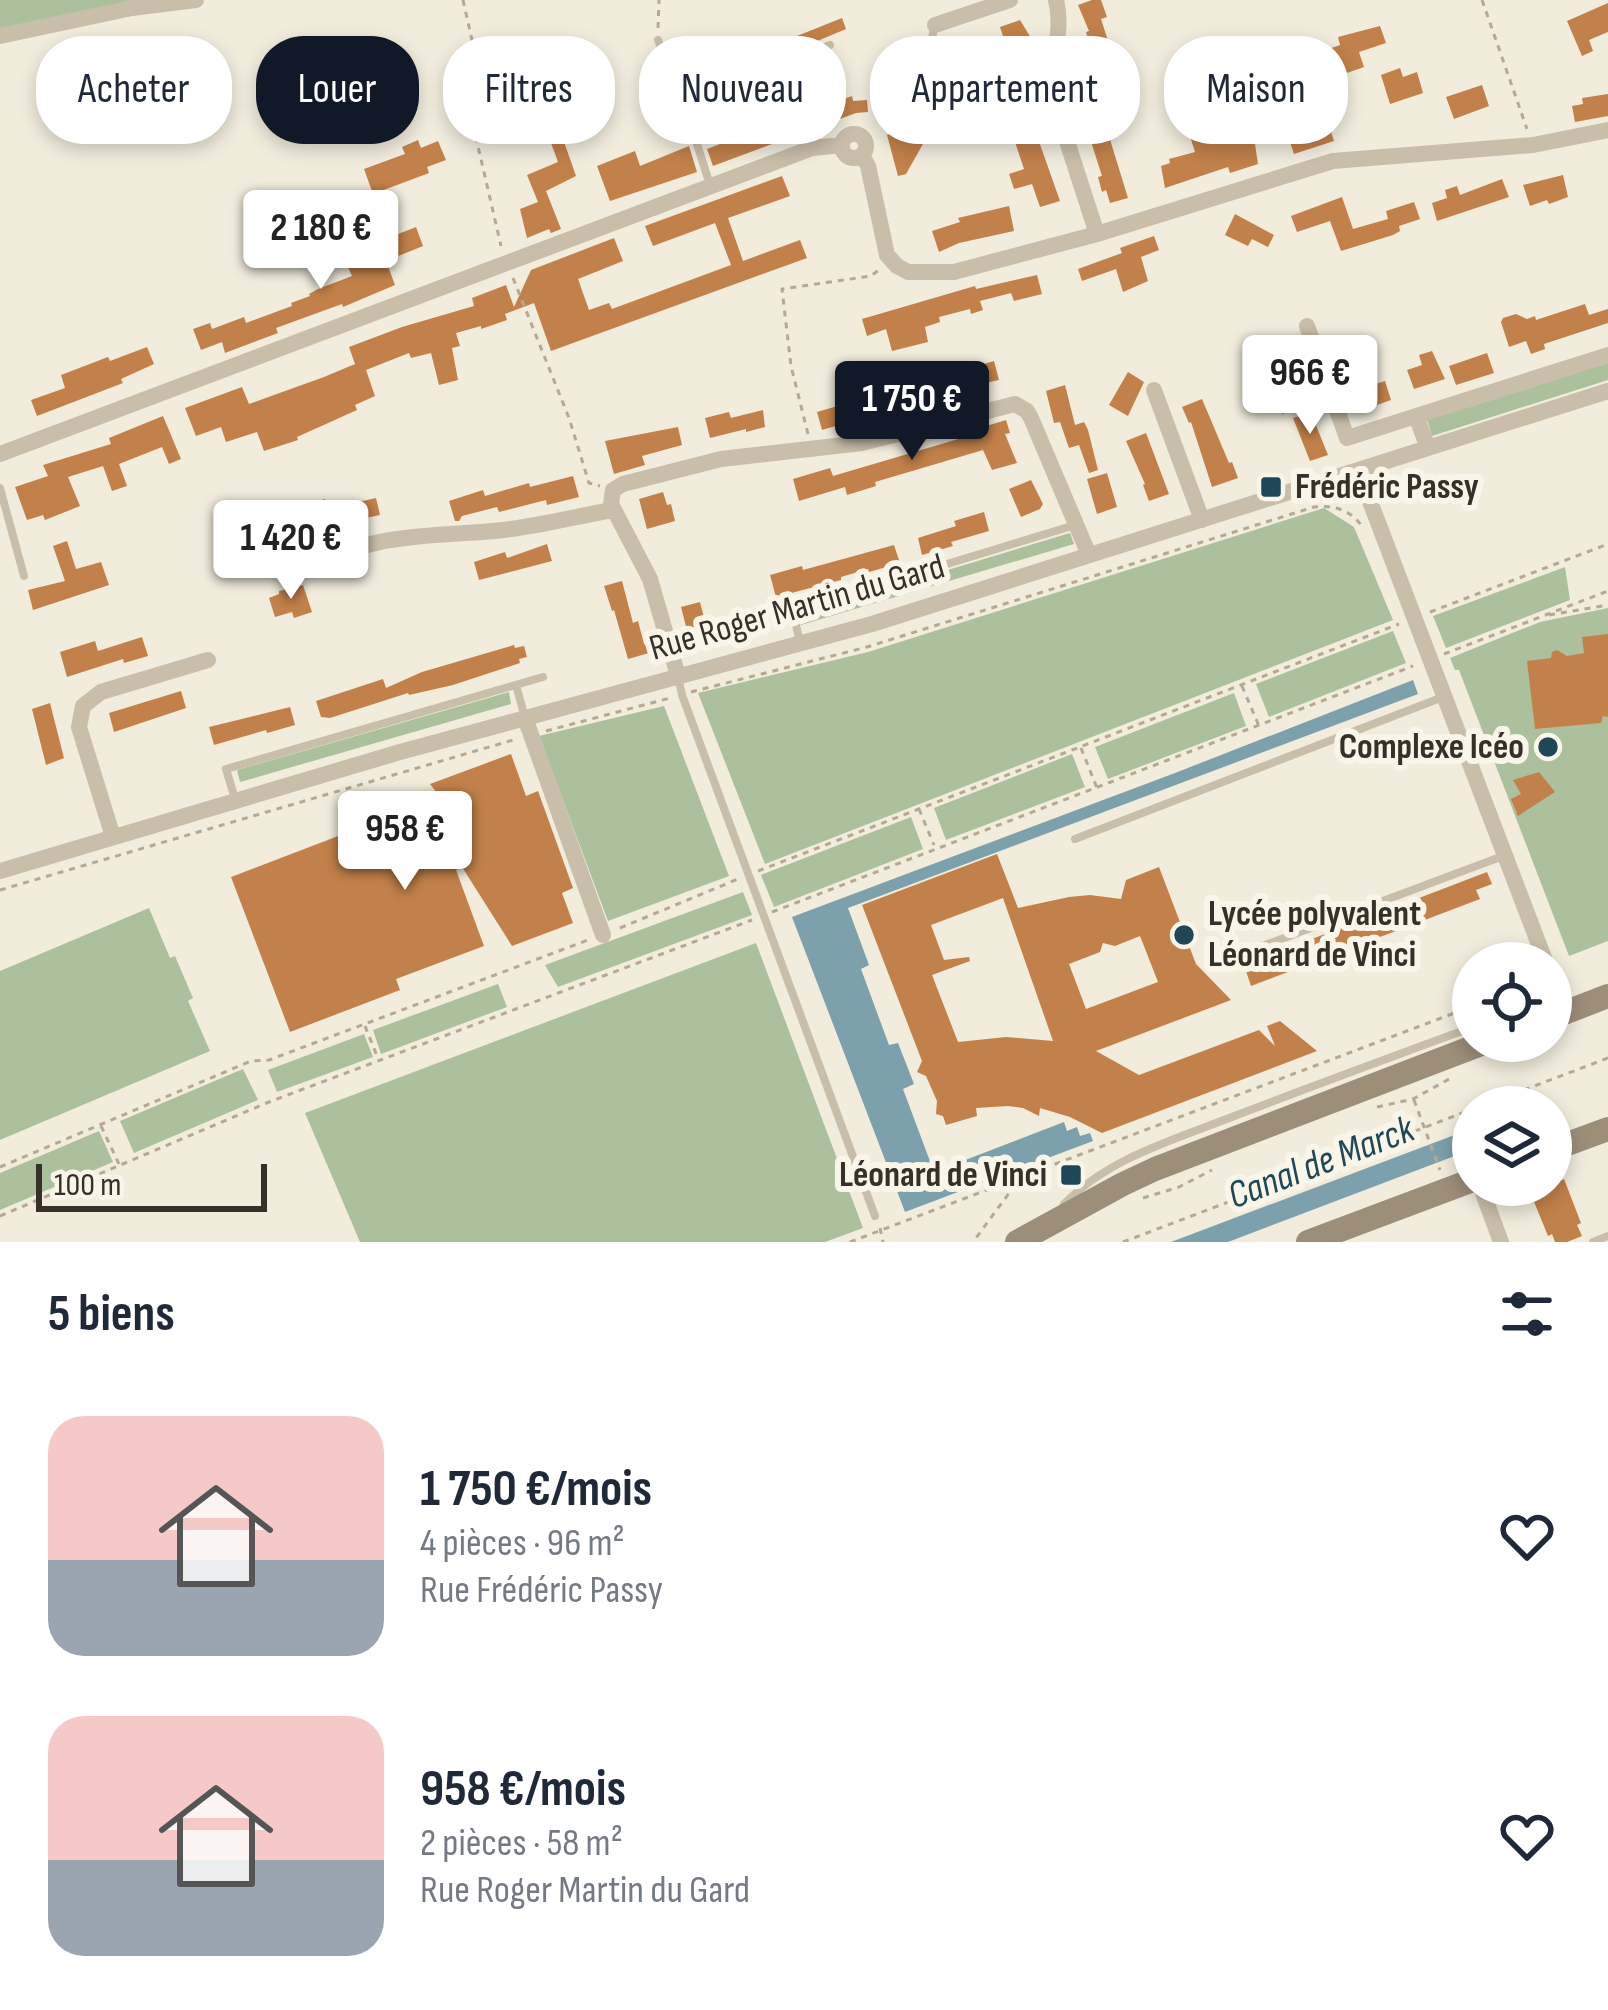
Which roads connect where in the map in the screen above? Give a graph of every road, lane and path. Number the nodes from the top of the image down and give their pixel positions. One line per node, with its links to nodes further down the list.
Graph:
1 (196, 0): 8 (street)
2 (463, 0): 17 (path)
3 (659, 0): 9 (path)
4 (1010, 0): 7 (street)
5 (1055, 0): 15 (street)
6 (1482, 0): 13 (path)
7 (934, 25): 10 (lane)
8 (0, 36)
9 (658, 36)
10 (932, 36)
11 (1608, 130): 13 (street)
12 (697, 144): 14 (lane)
13 (1533, 145): 15 (street)
14 (711, 187): 16 (street); 17 (street)
15 (1097, 235): 16 (street)
16 (891, 261): 24 (path)
17 (507, 263): 25 (street); 28 (path)
18 (1307, 326): 22 (street)
19 (1608, 355): 22 (street)
20 (1154, 390): 30 (street)
21 (1608, 391): 23 (street, Rue Roger Martin du Gard)
22 (1416, 416): 23 (street)
23 (1428, 448): 26 (street, Rue Roger Martin du Gard)
24 (812, 449): 28 (street); 31 (street)
25 (0, 454)
26 (1358, 470): 30 (street, Rue Roger Martin du Gard); 40 (street)
27 (0, 488): 36 (lane)
28 (613, 490): 29 (street)
29 (614, 510): 35 (street); 46 (street)
30 (1202, 520): 34 (street, Rue Roger Martin du Gard)
31 (1076, 525): 34 (street); 41 (lane)
32 (1363, 529): 46 (path)
33 (1608, 544): 40 (path)
34 (1089, 555): 41 (street, Rue Roger Martin du Gard)
35 (331, 565)
36 (24, 576)
37 (1608, 592): 39 (path)
38 (1608, 605): 39 (path)
39 (1541, 617): 42 (path)
40 (1414, 618): 42 (street); 47 (path)
41 (800, 643): 46 (street, Rue Roger Martin du Gard)
42 (1430, 659): 48 (street); 49 (path)
43 (208, 660): 55 (street)
44 (543, 677): 45 (lane)
45 (516, 685): 50 (lane); 53 (lane)
46 (680, 685): 50 (street, Rue Roger Martin du Gard); 50 (path); 60 (lane)
47 (1241, 685): 49 (path); 51 (path)
48 (1444, 696): 56 (lane); 58 (street)
49 (1259, 725): 52 (path)
50 (528, 726): 53 (street, Rue Roger Martin du Gard); 61 (path); 63 (street)
51 (1080, 746): 52 (path); 54 (path)
52 (1097, 788): 57 (path)
53 (235, 800): 55 (street, Rue Roger Martin du Gard)
54 (919, 808): 57 (path); 60 (path)
55 (113, 837): 59 (street, Rue Roger Martin du Gard)
56 (1075, 839)
57 (936, 848): 62 (path)
58 (1505, 855): 64 (street); 65 (lane)
59 (0, 871)
60 (749, 875): 62 (lane); 63 (path)
61 (0, 890)
62 (764, 915): 72 (path); 91 (lane)
63 (603, 935): 69 (path)
64 (1538, 942)
65 (1225, 960)
66 (1608, 996): 67 (street)
67 (1572, 1003)
68 (1452, 1014): 86 (path)
69 (364, 1024): 72 (path); 78 (path)
70 (1452, 1035): 93 (lane)
71 (1608, 1058): 75 (path)
72 (379, 1061): 82 (path)
73 (1457, 1062): 93 (street)
74 (1455, 1076): 76 (path)
75 (1534, 1086)
76 (1367, 1108)
77 (1452, 1117): 98 (path)
78 (100, 1124): 82 (path); 84 (path)
79 (1608, 1129): 81 (street)
80 (1426, 1132): 85 (path)
81 (1572, 1142)
82 (119, 1164): 90 (path)
83 (1222, 1165): 88 (path)
84 (0, 1167)
85 (1440, 1169)
86 (1021, 1177): 92 (path); 97 (path)
87 (1452, 1191): 99 (street)
88 (1133, 1201)
89 (1486, 1206): 100 (street)
90 (0, 1216)
91 (875, 1216)
92 (881, 1230): 95 (path); 96 (path)
93 (1028, 1236)
94 (1608, 1236): 101 (lane)
95 (850, 1242)
96 (883, 1242)
97 (973, 1242)
98 (1123, 1242)
99 (1308, 1242)
100 (1502, 1242)
101 (1593, 1242)

